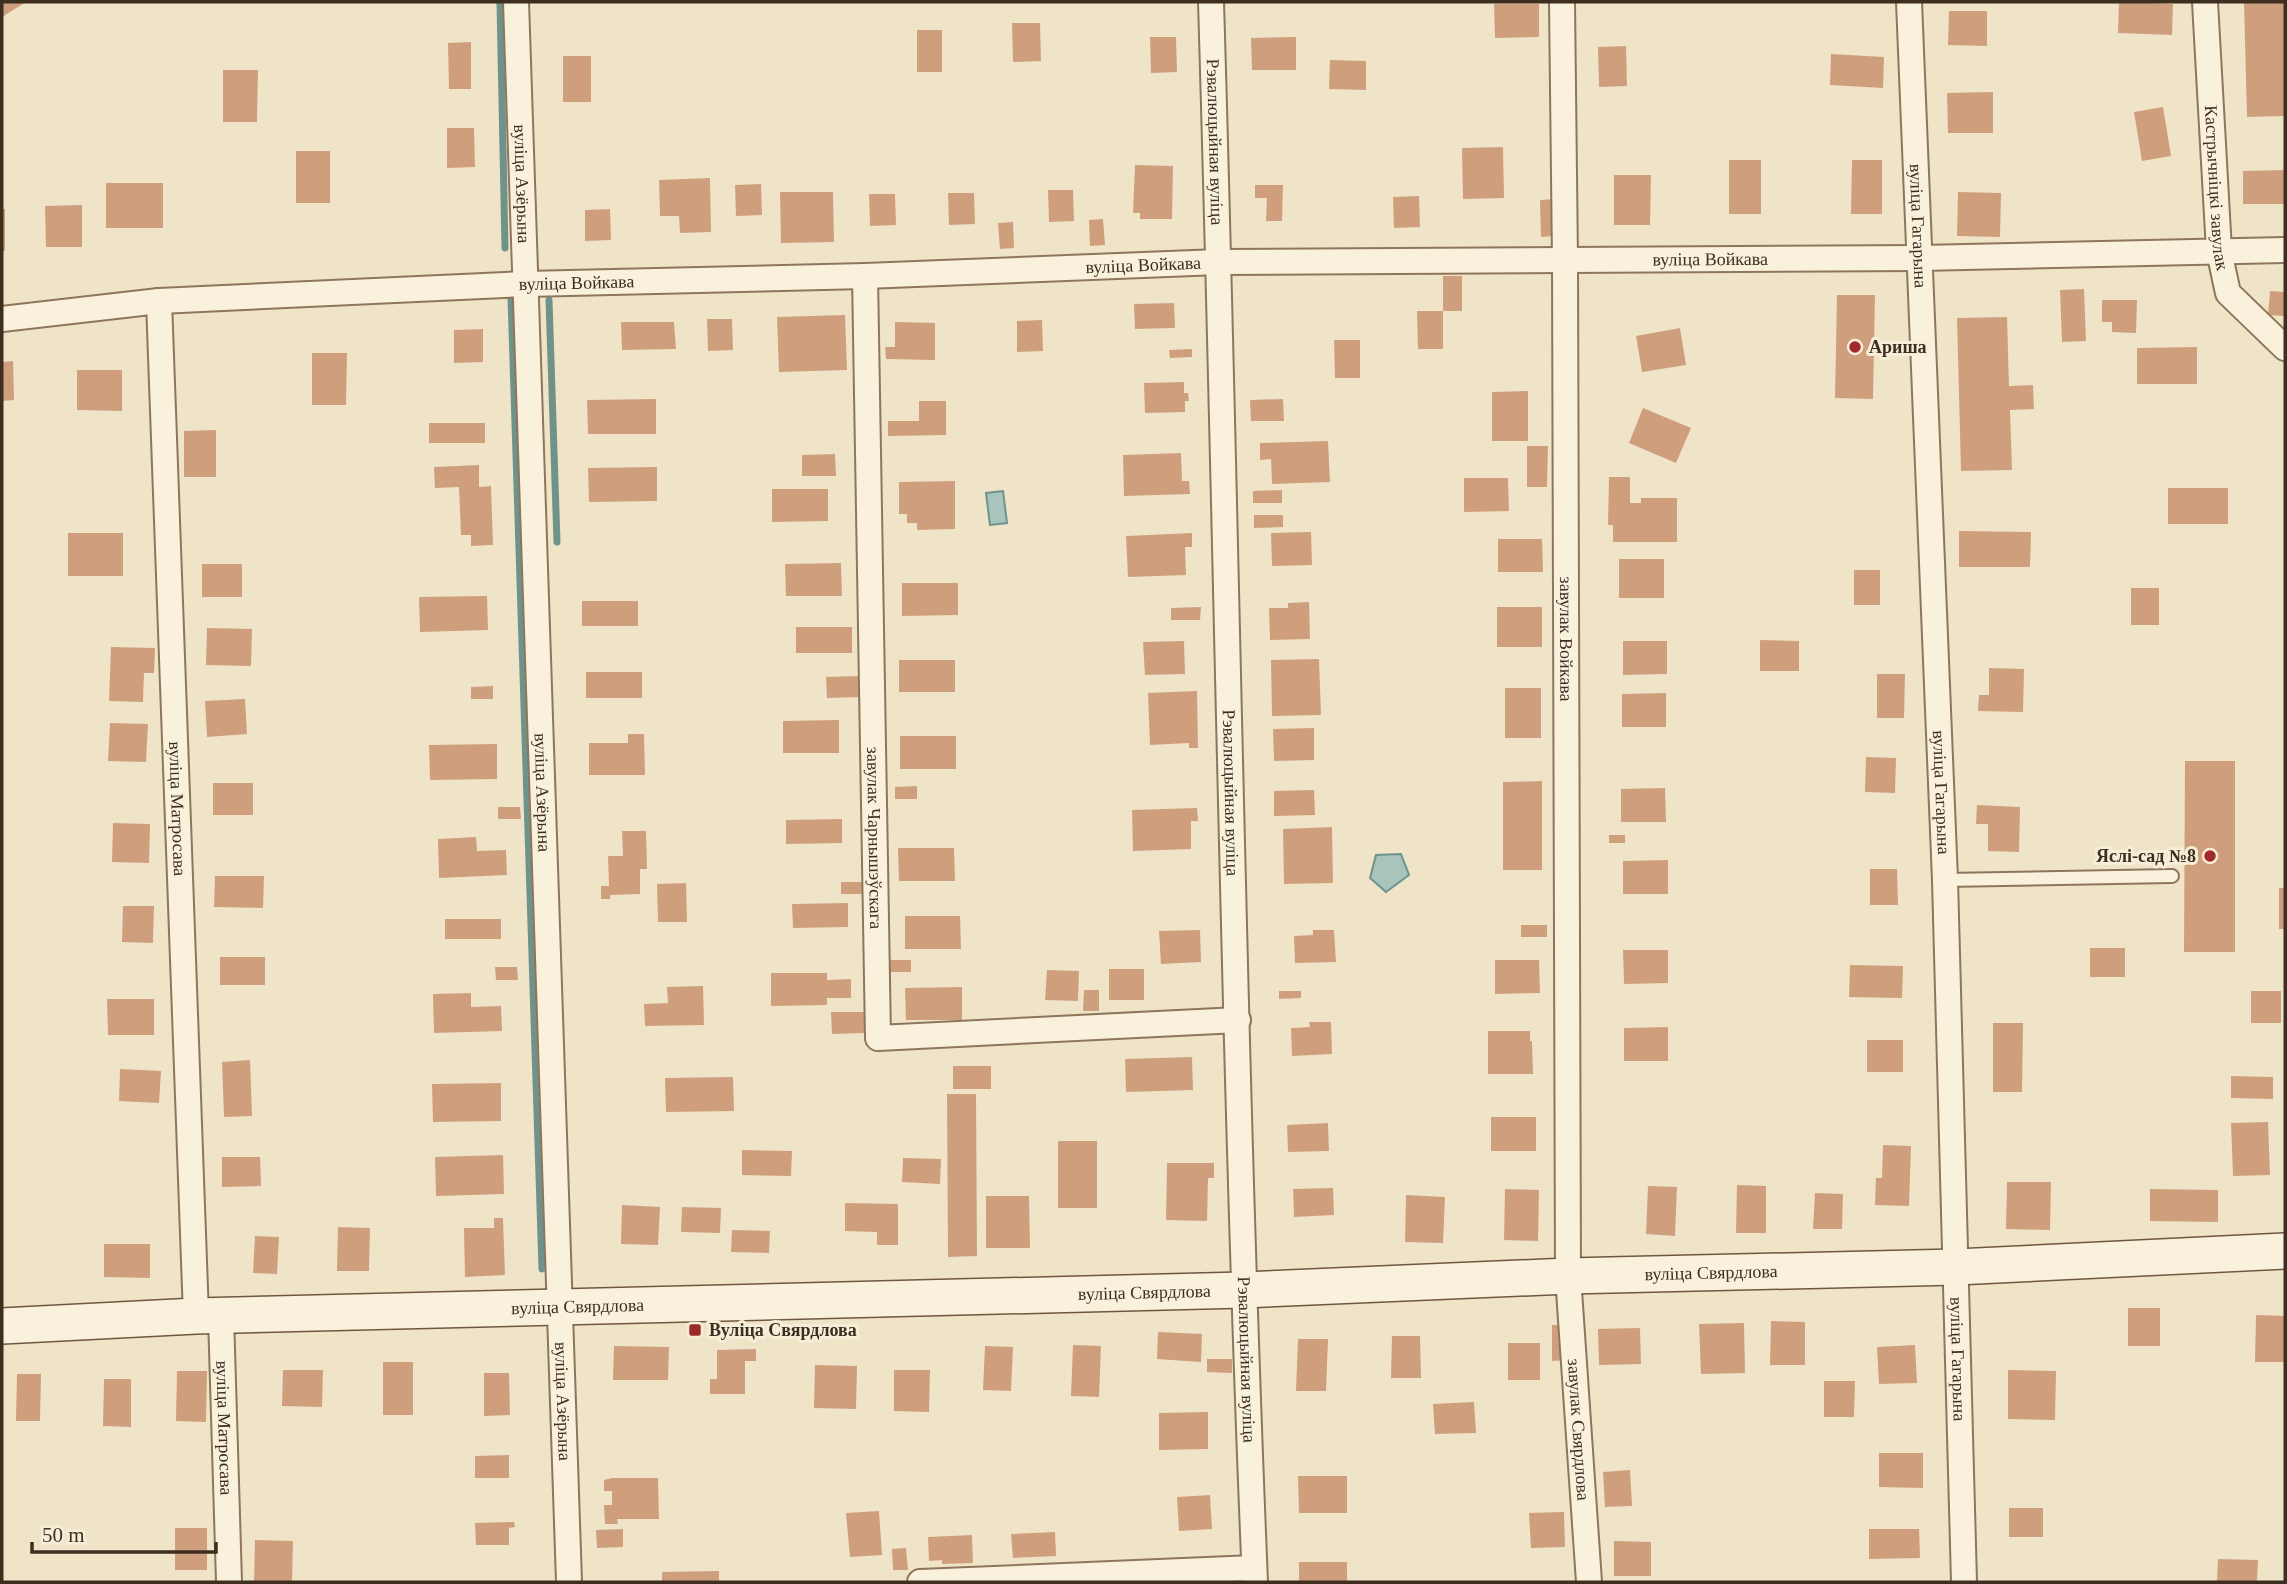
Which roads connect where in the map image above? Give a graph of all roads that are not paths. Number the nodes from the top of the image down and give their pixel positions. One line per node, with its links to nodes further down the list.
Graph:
1 (516, 2): 12 (street, вуліца Азёрына)
2 (1211, 2): 10 (street, Рэвалюцыйная вуліца)
3 (1562, 2): 9 (street, завулак Войкава)
4 (1909, 2): 8 (street, вуліца Гагарына)
5 (2205, 2): 7 (street, Кастрычніцкі завулак)
6 (2285, 250): 7 (street, вуліца Войкава)
7 (2219, 251): 8 (street, вуліца Войкава); 15 (street, Кастрычніцкі завулак)
8 (1920, 258): 9 (street, вуліца Войкава); 17 (street, вуліца Гагарына)
9 (1566, 260): 10 (street, вуліца Войкава); 21 (street, завулак Войкава)
10 (1219, 262): 11 (street, вуліца Войкава); 18 (street, Рэвалюцыйная вуліца)
11 (865, 275): 12 (street, вуліца Войкава); 18 (street, завулак Чарнышэўскага)
12 (526, 284): 13 (street, вуліца Войкава); 23 (street, вуліца Азёрына)
13 (159, 301): 14 (street, вуліца Войкава); 24 (street, вуліца Матросава)
14 (2, 319)
15 (2285, 348)
16 (2172, 876): 17 (lane)
17 (1945, 880): 20 (street, вуліца Гагарына)
18 (1238, 1020): 22 (street, Рэвалюцыйная вуліца)
19 (2285, 1251): 20 (main road, вуліца Свярдлова)
20 (1956, 1267): 21 (main road, вуліца Свярдлова); 31 (street, вуліца Гагарына)
21 (1568, 1276): 22 (main road, вуліца Свярдлова); 30 (street, завулак Свярдлова)
22 (1243, 1290): 23 (main road, вуліца Свярдлова); 26 (street, Рэвалюцыйная вуліца)
23 (560, 1308): 24 (main road, вуліца Свярдлова); 28 (street, вуліца Азёрына)
24 (208, 1316): 25 (main road, вуліца Свярдлова); 27 (street, вуліца Матросава)
25 (2, 1326)
26 (1254, 1575): 29 (street)
27 (229, 1582)
28 (569, 1582)
29 (920, 1582)
30 (1589, 1582)
31 (1964, 1582)

